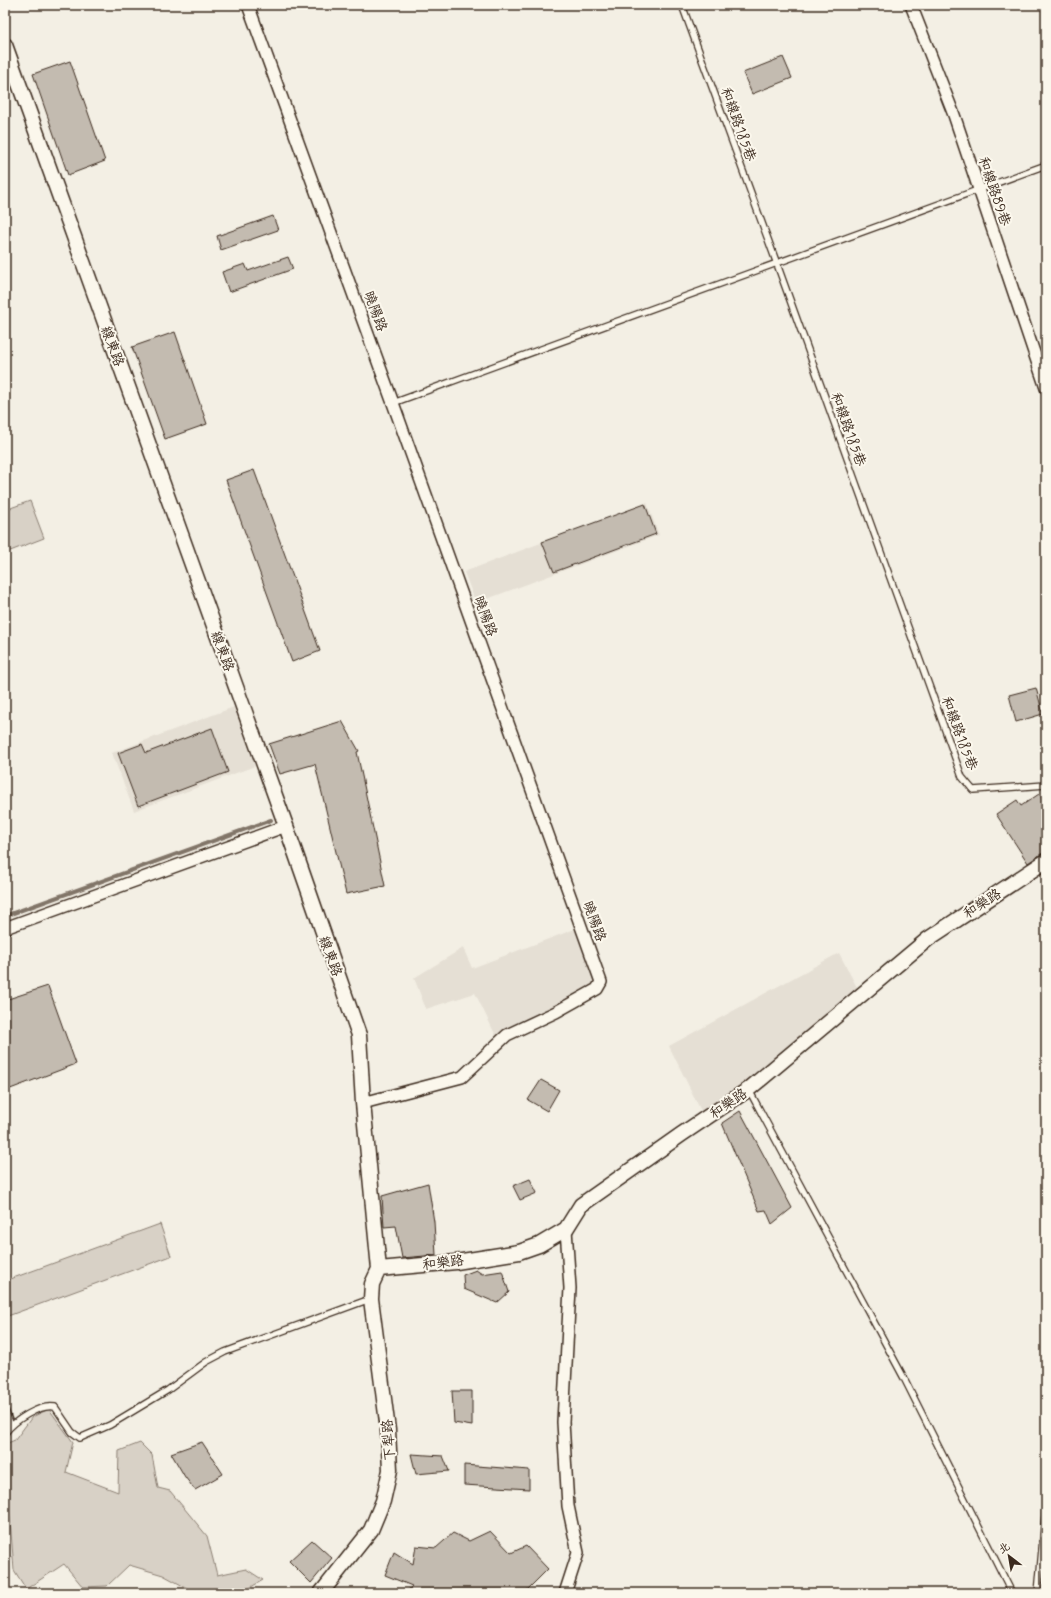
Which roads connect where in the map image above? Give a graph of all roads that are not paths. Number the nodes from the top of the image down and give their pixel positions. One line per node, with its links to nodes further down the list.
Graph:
1 (248, 5): 9 (street, 曉陽路)
2 (682, 5): 7 (lane, 和線路185巷)
3 (911, 5): 6 (street, 和線路89巷)
4 (5, 45): 11 (street, 線東路)
5 (1046, 165): 6 (lane)
6 (978, 190): 7 (lane); 8 (street, 和線路89巷)
7 (777, 264): 9 (lane); 10 (lane, 和線路185巷)
8 (1046, 388)
9 (394, 403): 15 (street, 曉陽路)
10 (1046, 785)
11 (286, 826): 13 (street); 15 (street, 線東路)
12 (1046, 861): 14 (street, 和樂路)
13 (5, 928)
14 (749, 1089): 16 (street, 和樂路); 25 (lane)
15 (363, 1103): 17 (street, 線東路)
16 (566, 1229): 17 (street, 和樂路); 24 (street)
17 (379, 1269): 18 (street, 下犁路)
18 (371, 1299): 20 (lane); 23 (street, 下犁路)
19 (5, 1410): 20 (lane)
20 (10, 1426): 21 (lane)
21 (5, 1433)
22 (1046, 1505): 26 (lane)
23 (321, 1593)
24 (565, 1593)
25 (1012, 1593)
26 (1038, 1593)

